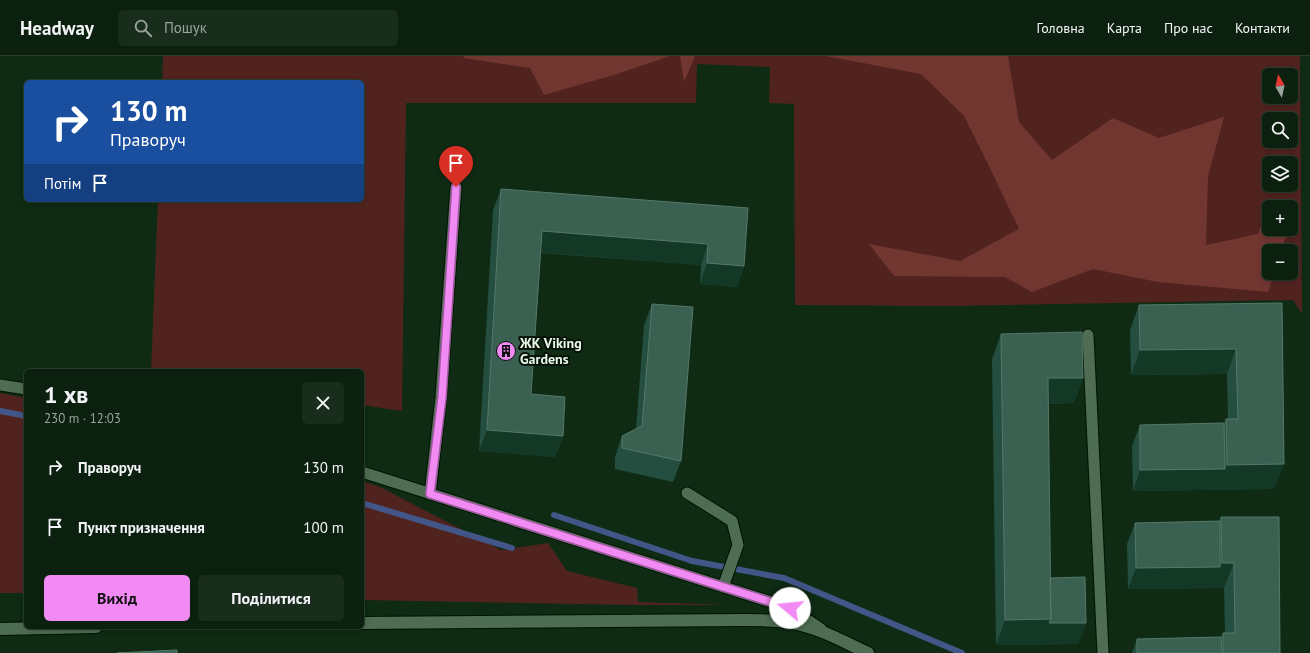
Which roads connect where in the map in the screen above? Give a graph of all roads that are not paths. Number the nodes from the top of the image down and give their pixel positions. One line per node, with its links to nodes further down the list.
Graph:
1 (456, 187): 7 (lane)
2 (1088, 334): 14 (lane)
3 (0, 385): 4 (lane)
4 (24, 389)
5 (364, 473): 7 (lane)
6 (687, 493): 8 (lane)
7 (430, 494): 8 (lane)
8 (723, 587): 12 (lane)
9 (364, 623): 12 (street)
10 (24, 628): 11 (street)
11 (0, 629)
12 (828, 634): 13 (street)
13 (868, 653)
14 (1103, 653)

